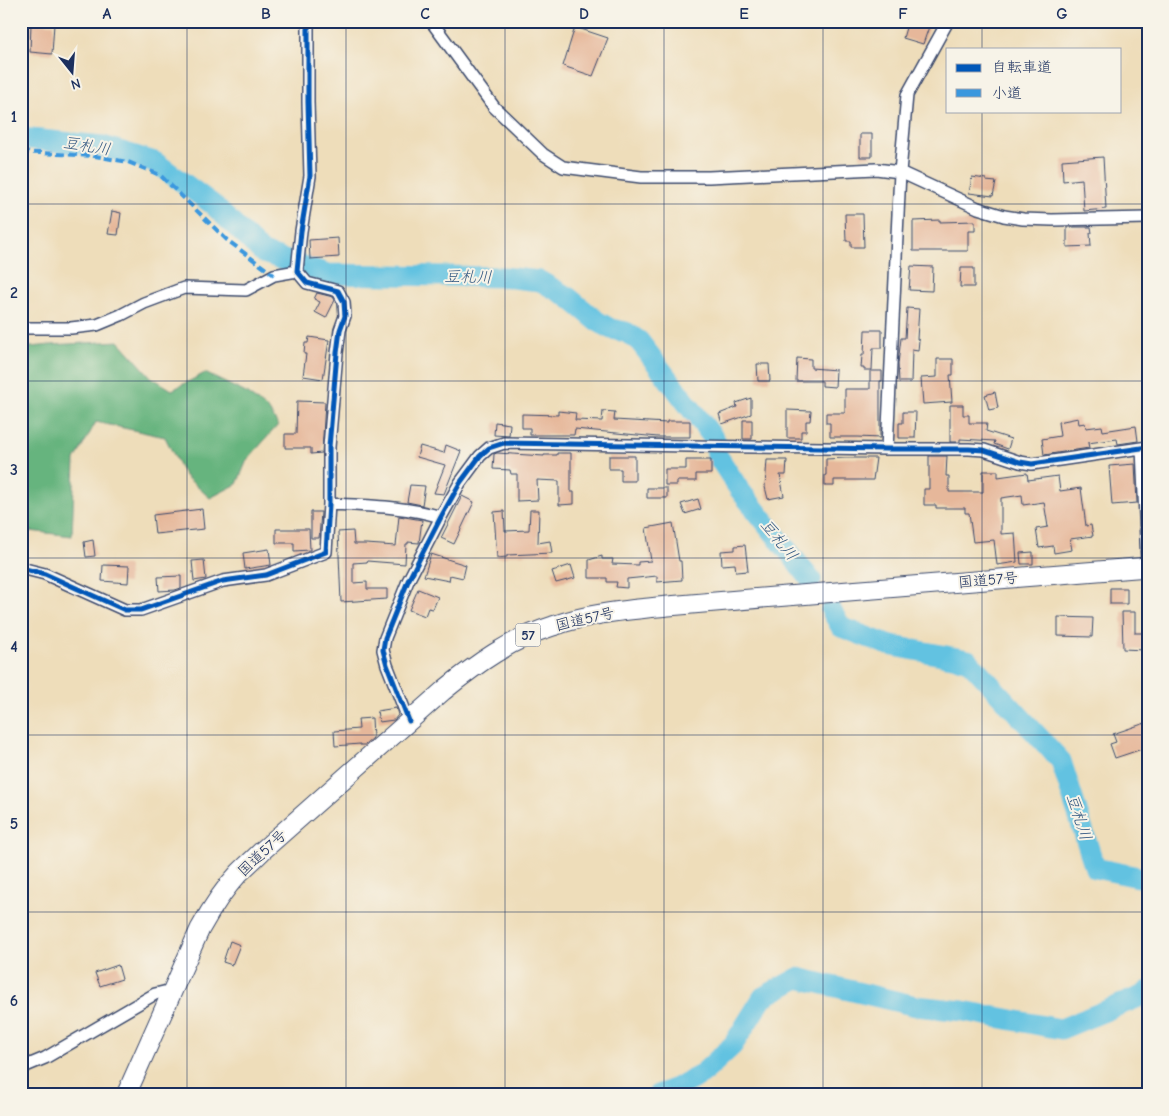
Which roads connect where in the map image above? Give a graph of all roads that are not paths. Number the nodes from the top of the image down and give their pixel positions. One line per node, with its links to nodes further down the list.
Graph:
1 (308, 21): 6 (street)
2 (431, 21): 4 (street)
3 (948, 21): 4 (street)
4 (900, 172): 5 (street); 9 (street)
5 (1148, 218)
6 (297, 271): 7 (street); 10 (street)
7 (21, 328)
8 (1145, 448): 9 (street); 13 (street)
9 (887, 449): 11 (street)
10 (330, 504): 11 (street); 12 (street)
11 (441, 517): 14 (street)
12 (21, 568)
13 (1147, 573): 14 (highway, 国道57号 / 57)
14 (409, 721): 15 (highway, 国道57号 / 57)
15 (172, 990): 16 (street); 17 (highway, 国道57号 / 57)
16 (21, 1068)
17 (126, 1095)

